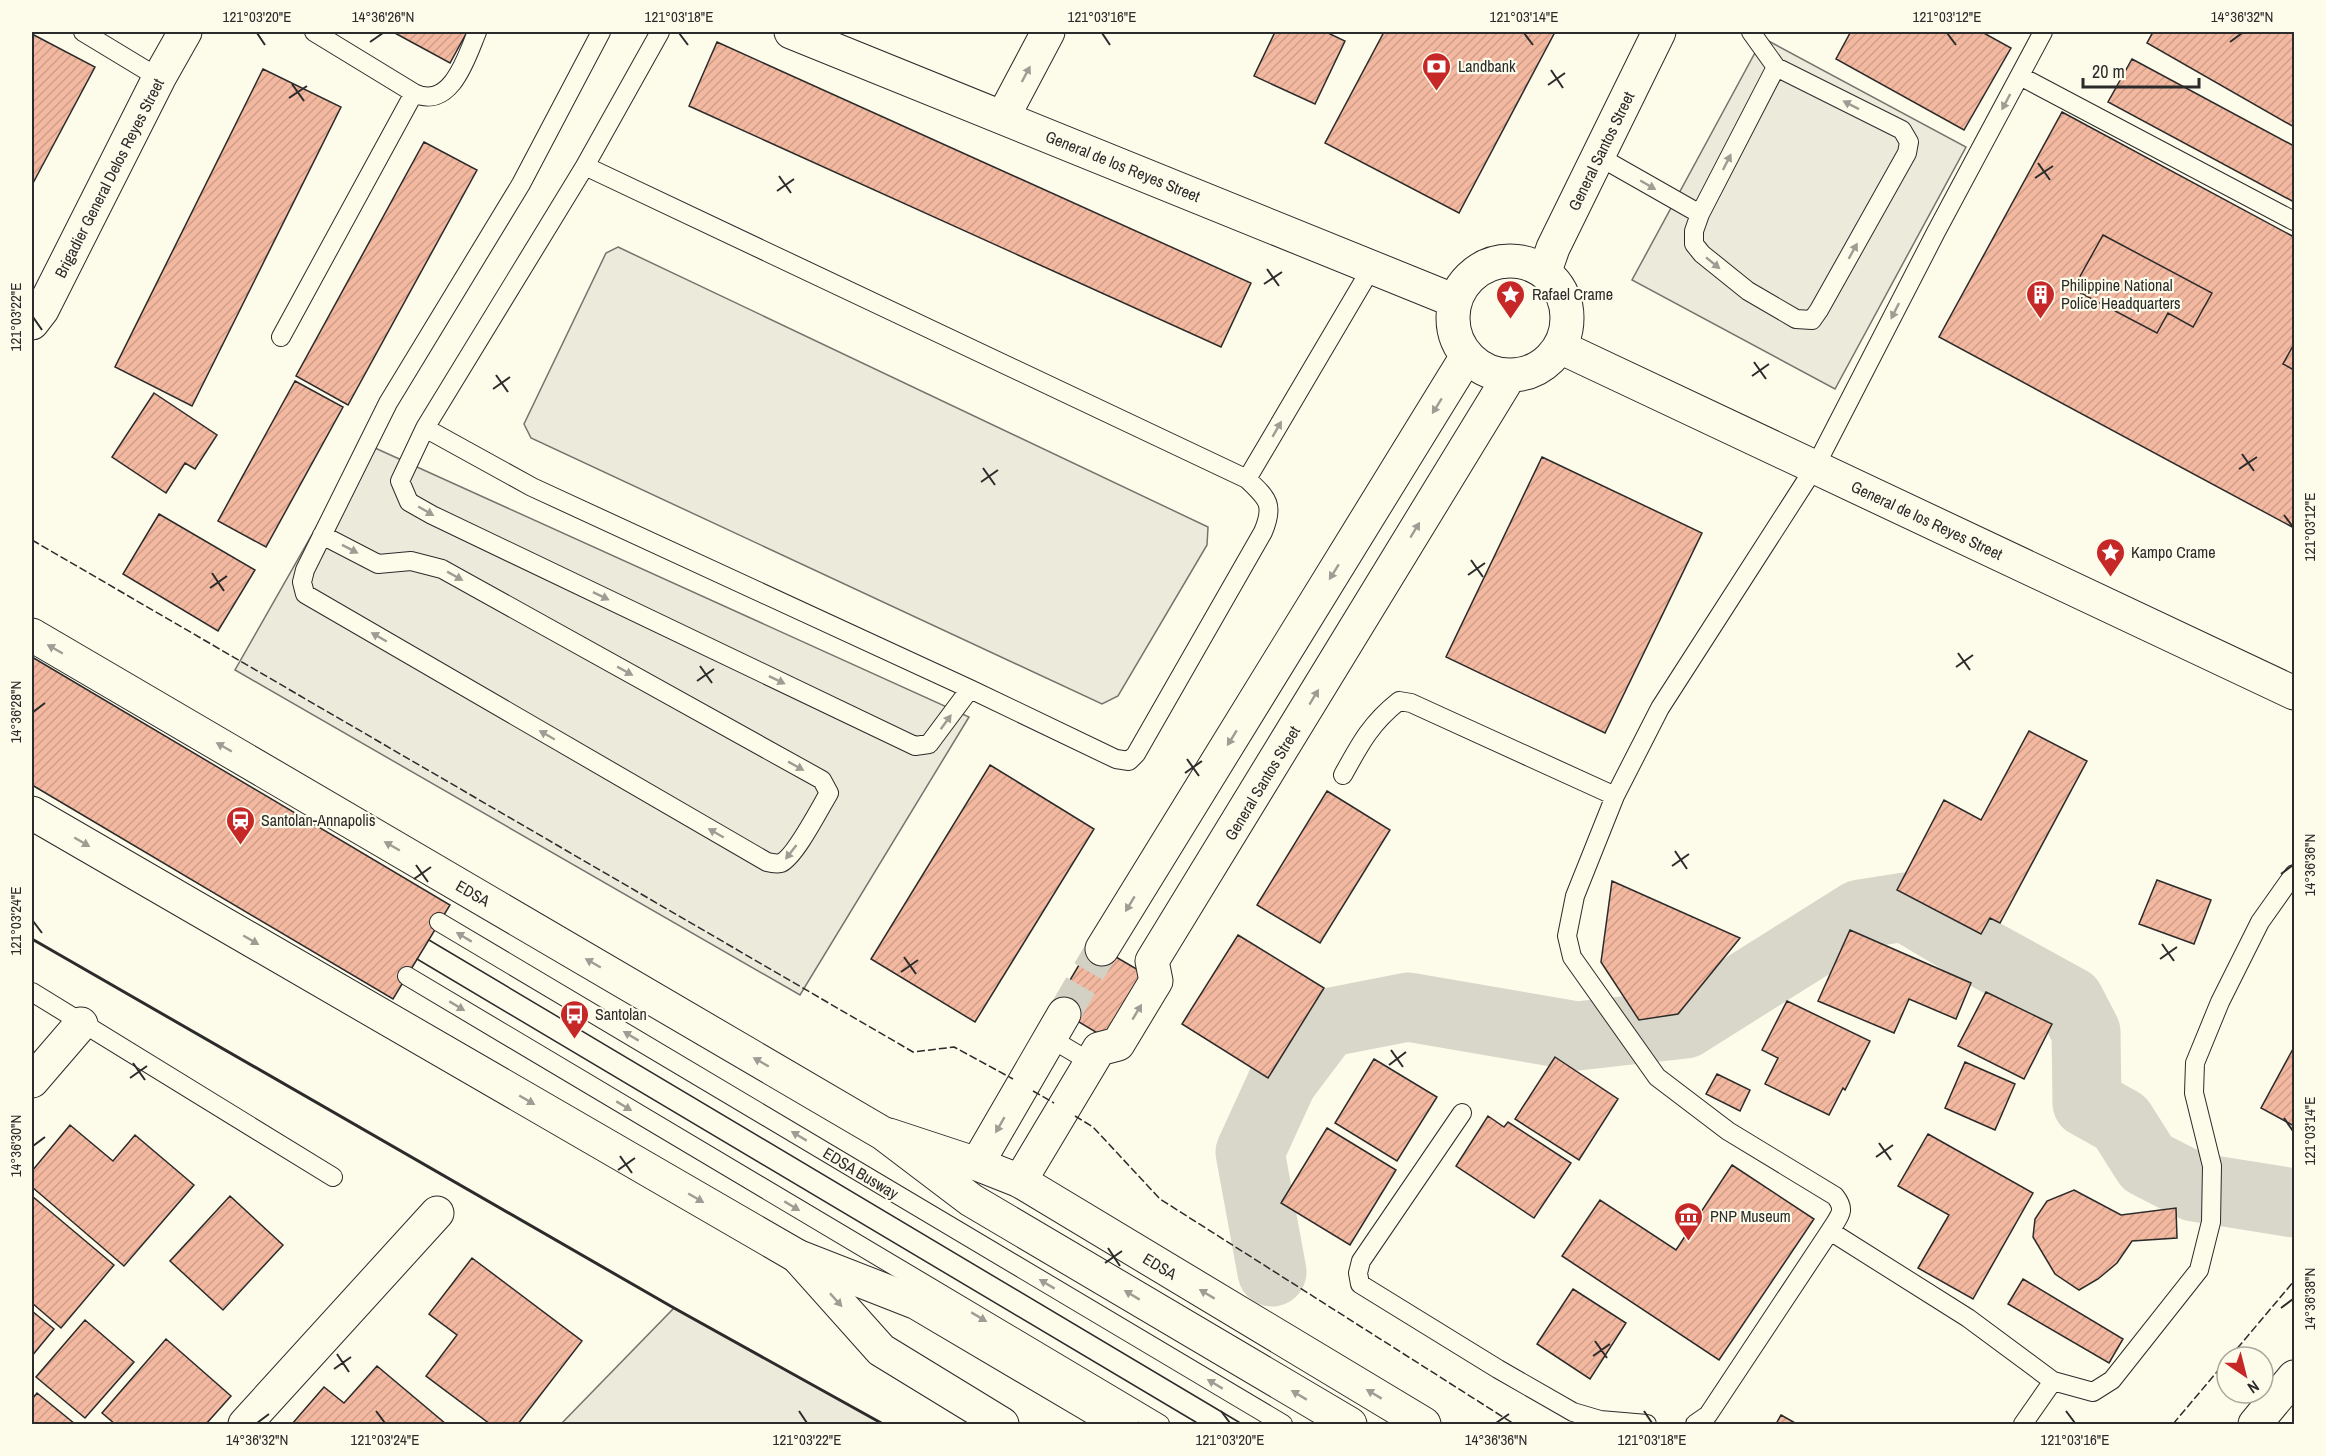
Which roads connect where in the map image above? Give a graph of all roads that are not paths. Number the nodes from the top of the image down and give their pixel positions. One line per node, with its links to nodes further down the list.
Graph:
1 (83, 32): 14 (lane)
2 (185, 32): 14 (main road, Brigadier General Delos Reyes Street)
3 (314, 32): 15 (lane)
4 (477, 32): 15 (lane)
5 (601, 32): 32 (lane)
6 (660, 32): 18 (lane)
7 (791, 32): 16 (main road, General de los Reyes Street)
8 (1048, 32): 16 (main road, one-way to 8)
9 (1659, 32): 17 (main road, General Santos Street)
10 (1751, 32): 12 (lane)
11 (2043, 32): 13 (lane)
12 (1776, 67): 19 (lane, one-way to 12); 19 (lane, one-way to 12)
13 (2020, 76): 20 (lane); 30 (lane, one-way to 30)
14 (159, 78): 24 (main road, Brigadier General Delos Reyes Street)
15 (414, 93): 25 (lane)
16 (1003, 117): 21 (main road, General de los Reyes Street)
17 (1598, 156): 19 (lane, one-way to 19); 22 (main road, General Santos Street)
18 (585, 166): 29 (lane); 31 (lane)
19 (1700, 214)
20 (2295, 220)
21 (1372, 267): 23 (main road, General de los Reyes Street); 31 (lane, one-way to 21)
22 (1545, 271): 23 (main road); 26 (main road)
23 (1455, 301): 27 (main road)
24 (32, 323)
25 (281, 337)
26 (1560, 347): 28 (main road); 30 (main road, General de los Reyes Street)
27 (1467, 356): 28 (main road); 33 (main road, one-way to 33)
28 (1510, 375): 35 (main road, General Santos Street, one-way to 28)
29 (425, 428): 36 (lane); 36 (lane, one-way to 36)
30 (1815, 467): 37 (main road, General de los Reyes Street); 39 (lane)
31 (1247, 479): 36 (lane)
32 (322, 535): 32 (lane, one-way to 32)
33 (1308, 613): 35 (main road); 41 (main road, one-way to 41)
34 (32, 635): 53 (main road, EDSA, one-way to 34)
35 (1350, 636): 43 (main road, General Santos Street, one-way to 35)
36 (970, 689)
37 (2295, 693)
38 (1343, 775): 39 (lane)
39 (1615, 796): 58 (lane)
40 (32, 813): 59 (main road, one-way to 59)
41 (1162, 851): 43 (main road); 45 (main road, one-way to 45)
42 (2295, 874): 61 (lane)
43 (1204, 876): 50 (main road, General Santos Street, one-way to 43)
44 (439, 922): 67 (lane, EDSA Busway, one-way to 44)
45 (1102, 950)
46 (407, 976): 60 (lane, one-way to 60)
47 (32, 992): 48 (lane)
48 (81, 1024): 51 (main road); 55 (lane)
49 (1057, 1026): 50 (lane); 54 (main road, one-way to 54)
50 (1099, 1050): 56 (main road, General Santos Street)
51 (32, 1081)
52 (1462, 1113): 70 (lane)
53 (884, 1134): 54 (main road, EDSA); 68 (main road, EDSA, one-way to 53)
54 (977, 1164): 56 (main road, EDSA)
55 (333, 1176)
56 (1020, 1181): 69 (main road, EDSA, one-way to 56)
57 (437, 1213): 63 (main road)
58 (1830, 1231): 61 (lane); 71 (lane)
59 (797, 1256): 60 (main road); 64 (main road, one-way to 64)
60 (922, 1295): 65 (main road); 66 (lane, one-way to 66)
61 (2053, 1381): 72 (lane)
62 (2292, 1384): 73 (main road)
63 (246, 1425)
64 (1002, 1425)
65 (1122, 1425)
66 (1160, 1425)
67 (1283, 1425)
68 (1350, 1425)
69 (1424, 1425)
70 (1647, 1425)
71 (1695, 1425)
72 (2023, 1425)
73 (2256, 1425)

